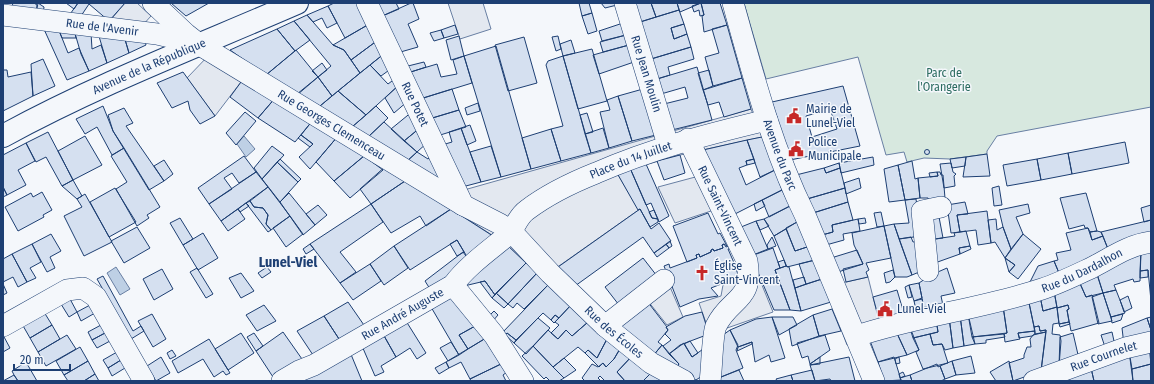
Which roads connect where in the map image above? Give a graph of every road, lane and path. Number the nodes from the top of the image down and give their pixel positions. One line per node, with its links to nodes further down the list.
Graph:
1 (153, 3): 7 (street)
2 (297, 3): 7 (main road, Avenue de la République)
3 (367, 3): 12 (street, Rue Potet)
4 (626, 3): 11 (street, Rue Jean Moulin)
5 (733, 3): 8 (street, Avenue du Parc)
6 (3, 14): 7 (street, Rue de l'Avenir)
7 (200, 44): 9 (main road, Avenue de la République); 12 (street, Rue Georges Clemenceau)
8 (767, 120): 10 (street, Place du 14 Juillet); 21 (street, Avenue du Parc)
9 (3, 136)
10 (688, 139): 11 (street, Place du 14 Juillet); 27 (street, Rue Saint-Vincent)
11 (668, 145): 14 (street, Place du 14 Juillet)
12 (463, 205): 14 (street)
13 (941, 207): 16 (street)
14 (511, 232): 18 (street, Rue André Auguste); 20 (street, Rue des Écoles)
15 (1151, 242): 21 (street, Rue du Dardalhon)
16 (928, 271)
17 (664, 280): 20 (street)
18 (453, 285): 24 (street, Rue André Auguste); 25 (street)
19 (3, 326): 23 (street)
20 (605, 326): 26 (street, Rue des Écoles)
21 (856, 336): 28 (street, Avenue du Parc)
22 (1151, 342): 29 (street, Rue Cournelet)
23 (144, 381)
24 (282, 381)
25 (523, 381)
26 (684, 381)
27 (710, 381)
28 (874, 381)
29 (1034, 381)

